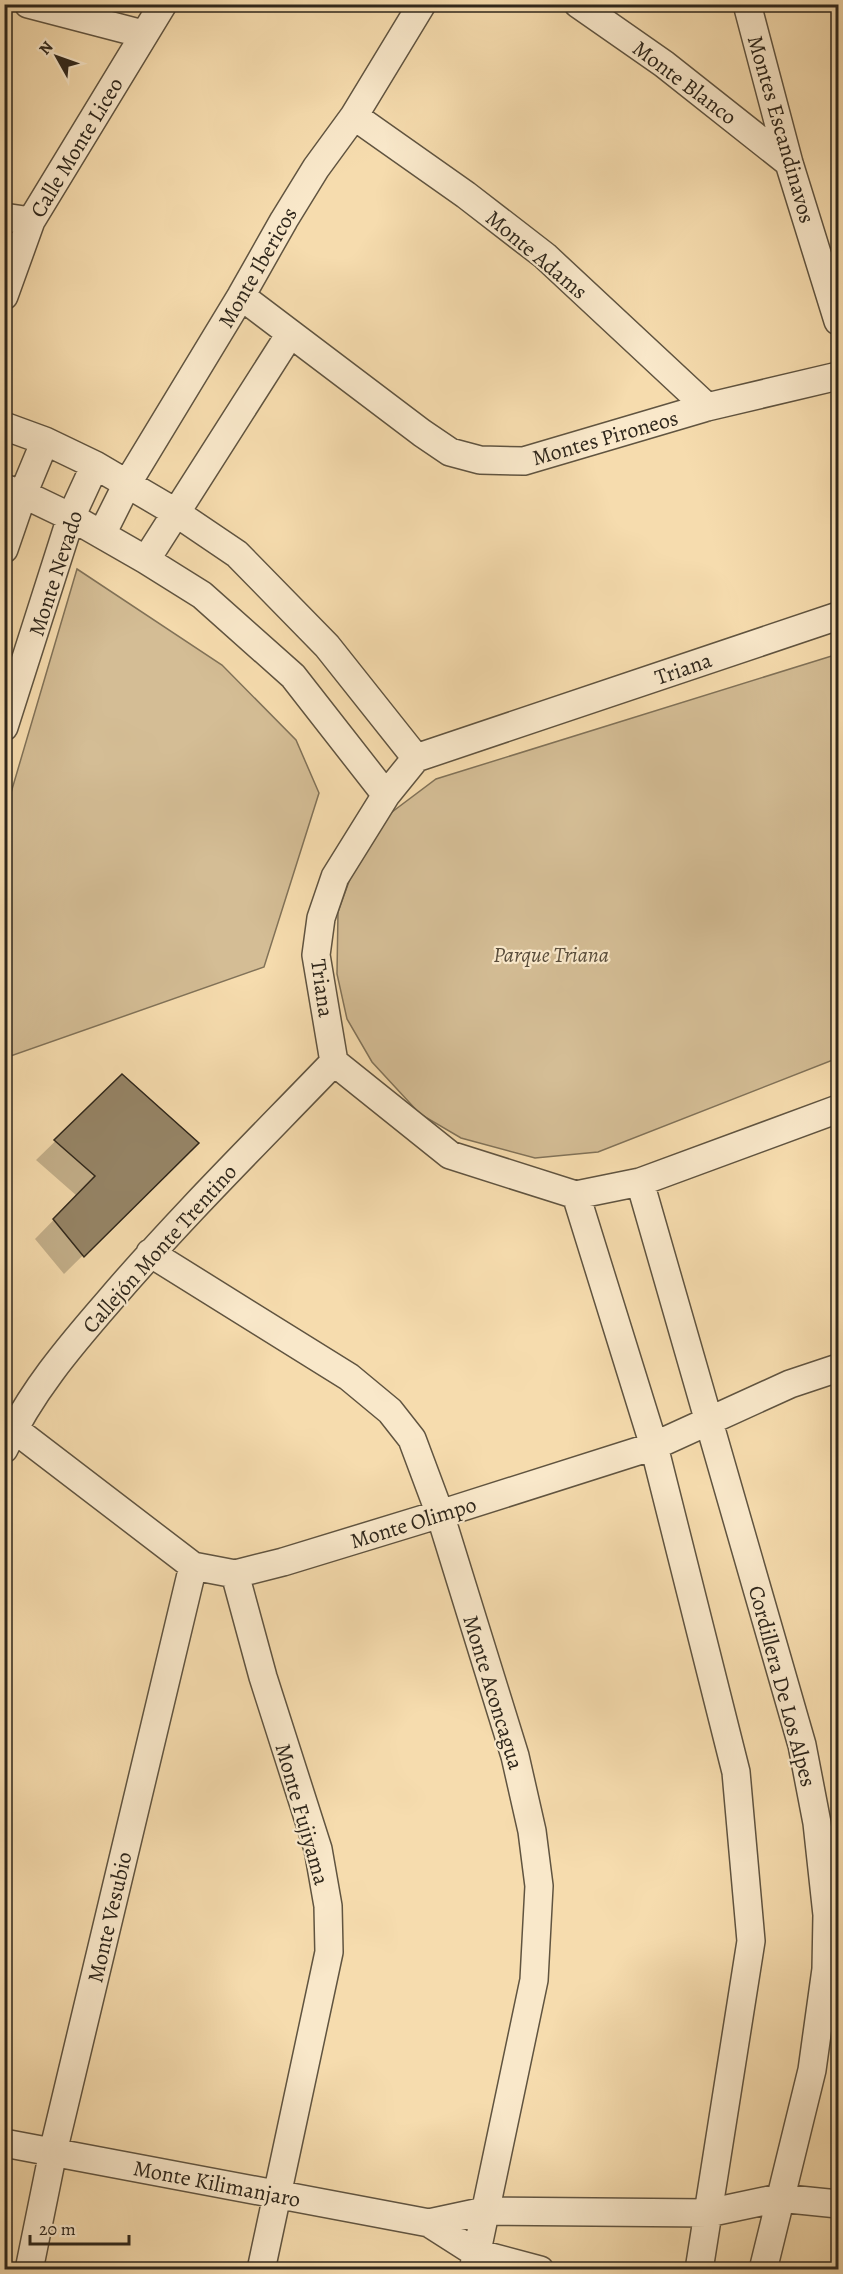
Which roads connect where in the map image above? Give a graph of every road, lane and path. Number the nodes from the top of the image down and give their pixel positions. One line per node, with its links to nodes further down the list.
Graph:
1 (28, 4): 6 (street)
2 (163, 4): 6 (street, Calle Monte Liceo)
3 (422, 4): 7 (street, Monte Ibericos)
4 (578, 4): 8 (street, Monte Blanco)
5 (747, 4): 8 (street, Montes Escandinavos)
6 (143, 34): 10 (street, Calle Monte Liceo)
7 (354, 117): 12 (street, Monte Ibericos); 16 (street, Monte Adams)
8 (789, 163): 13 (street, Montes Escandinavos)
9 (4, 217): 10 (street)
10 (31, 221): 11 (street, Calle Monte Liceo)
11 (4, 296)
12 (241, 296): 14 (street, Montes Pironeos); 20 (street, Monte Ibericos)
13 (838, 321)
14 (290, 334): 16 (street, Montes Pironeos); 22 (street)
15 (838, 376): 16 (street, Montes Pironeos)
16 (707, 407)
17 (4, 426): 18 (street)
18 (45, 441): 19 (street); 21 (street)
19 (95, 465): 20 (street); 23 (street, Monte Nevado)
20 (128, 484): 22 (street); 24 (street, Monte Ibericos)
21 (14, 491): 23 (street); 25 (street)
22 (175, 512): 26 (street); 29 (street)
23 (71, 517): 24 (street); 28 (street, Monte Nevado)
24 (102, 534): 26 (street)
25 (4, 549)
26 (146, 560): 30 (street)
27 (838, 616): 29 (street, Triana)
28 (6, 720)
29 (416, 758): 30 (street, Triana)
30 (386, 795): 31 (street, Triana)
31 (334, 1062): 34 (street); 35 (street, Callejón Monte Trentino)
32 (838, 1109): 33 (street)
33 (640, 1182): 34 (street); 37 (street, Cordillera De Los Alpes)
34 (576, 1195): 39 (street)
35 (150, 1253): 38 (street, Callejón Monte Trentino); 40 (street, Monte Aconcagua)
36 (838, 1368): 37 (street, Monte Olimpo)
37 (709, 1420): 39 (street, Monte Olimpo); 46 (street, Cordillera De Los Alpes)
38 (9, 1439): 41 (street, Monte Olimpo)
39 (654, 1446): 40 (street, Monte Olimpo); 49 (street)
40 (440, 1514): 42 (street, Monte Olimpo); 48 (street, Monte Aconcagua)
41 (193, 1566): 42 (street, Monte Olimpo); 44 (street, Monte Vesubio)
42 (235, 1574): 45 (street, Monte Fujiyama)
43 (4, 2143): 44 (street, Monte Kilimanjaro)
44 (54, 2152): 45 (street, Monte Kilimanjaro); 52 (street, Monte Vesubio)
45 (279, 2196): 50 (street, Monte Kilimanjaro); 53 (street, Monte Fujiyama)
46 (779, 2198): 47 (street, Monte Kilimanjaro); 49 (street, Monte Kilimanjaro); 56 (street, Cordillera De Los Alpes)
47 (838, 2204)
48 (485, 2211): 49 (street, Monte Kilimanjaro); 50 (street, Monte Kilimanjaro); 51 (street, Monte Aconcagua)
49 (708, 2213): 55 (street)
50 (429, 2223): 51 (street, Monte Kilimanjaro)
51 (475, 2261): 54 (street, Monte Kilimanjaro)
52 (29, 2270)
53 (261, 2270)
54 (540, 2270)
55 (699, 2270)
56 (763, 2270)

